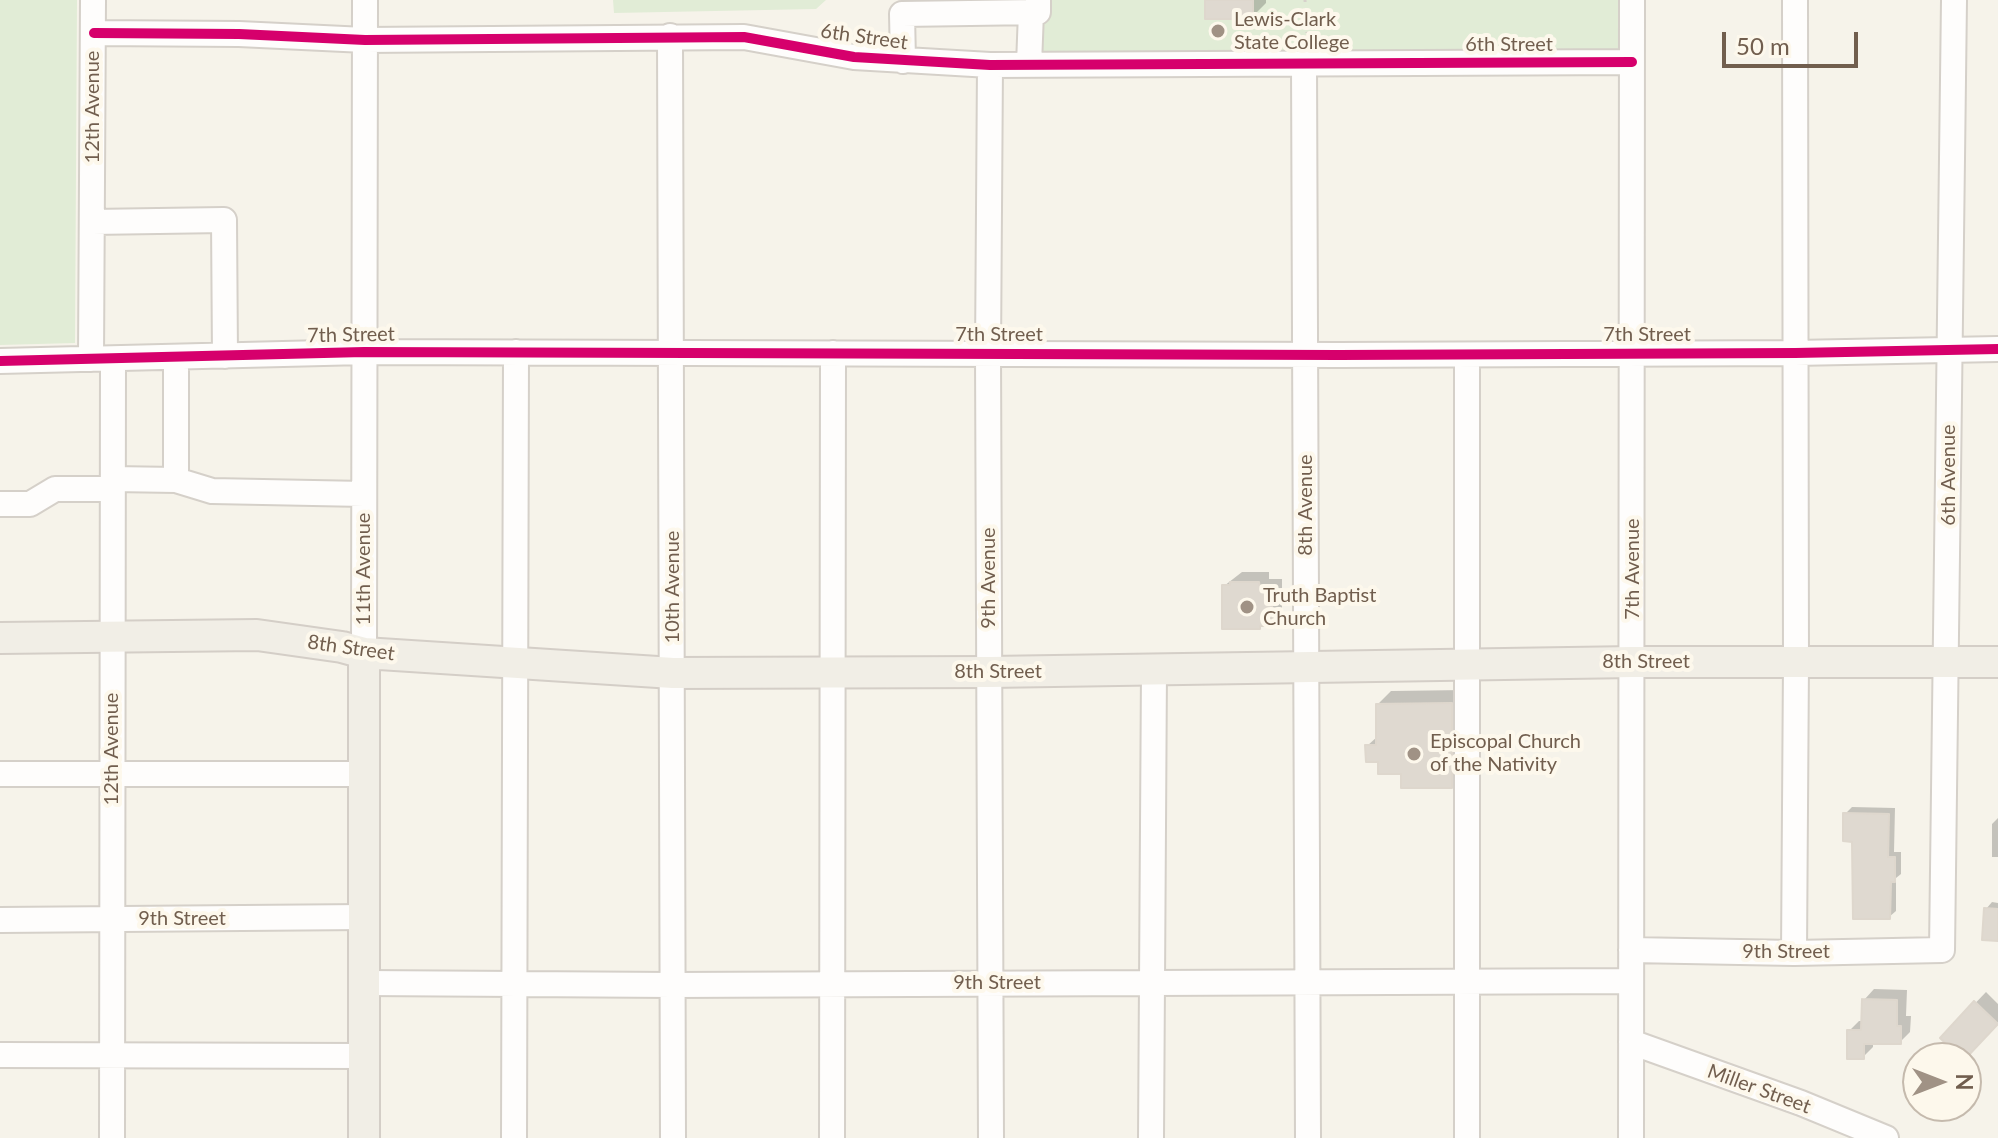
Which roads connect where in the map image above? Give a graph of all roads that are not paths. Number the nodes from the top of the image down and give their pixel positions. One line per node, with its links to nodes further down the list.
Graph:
1 (93, 0): 7 (street, 12th Avenue)
2 (365, 0): 9 (street, 11th Avenue)
3 (1632, 0): 11 (street, 7th Avenue)
4 (1795, 0): 24 (street)
5 (1954, 0): 17 (street, 6th Avenue)
6 (1034, 6): 10 (street); 14 (street)
7 (94, 33): 9 (street, 6th Street); 15 (street, 12th Avenue)
8 (670, 36): 9 (street, 6th Street); 10 (street, 6th Street); 20 (street, 10th Avenue)
9 (365, 40): 18 (street, 11th Avenue)
10 (903, 61): 13 (street, 6th Street)
11 (1632, 62): 12 (street, 6th Street); 23 (street, 7th Avenue)
12 (1304, 64): 14 (street, 6th Street); 25 (street, 8th Avenue)
13 (990, 65): 14 (street, 6th Street); 22 (street, 9th Avenue)
14 (1029, 65)
15 (92, 222): 27 (street); 29 (street, 12th Avenue)
16 (1998, 349): 17 (street, 7th Street)
17 (1950, 350): 24 (street, 7th Street); 40 (street, 6th Avenue)
18 (364, 352): 19 (street, 7th Street); 27 (street, 7th Street); 33 (street, 11th Avenue)
19 (516, 352): 20 (street, 7th Street); 42 (street)
20 (673, 352): 21 (street, 7th Street); 48 (street, 10th Avenue)
21 (833, 353): 22 (street, 7th Street); 46 (street)
22 (988, 353): 25 (street, 7th Street); 47 (street, 9th Avenue)
23 (1634, 353): 24 (street, 7th Street); 26 (street, 7th Street); 38 (street, 7th Avenue)
24 (1795, 353): 39 (street)
25 (1305, 355): 26 (street, 7th Street); 44 (street, 8th Avenue)
26 (1467, 355): 43 (street)
27 (225, 356): 28 (street, 7th Street)
28 (176, 358): 29 (street, 7th Street); 31 (street)
29 (102, 359): 30 (street, 7th Street); 32 (street, 12th Avenue)
30 (0, 361)
31 (176, 480): 32 (street); 33 (street)
32 (113, 484): 34 (street); 35 (street, 12th Avenue)
33 (364, 494): 37 (street, 11th Avenue)
34 (0, 504)
35 (113, 636): 36 (main road, 8th Street); 37 (main road, 8th Street); 49 (street, 12th Avenue)
36 (0, 638)
37 (364, 653): 42 (main road, 8th Street); 51 (main road, 11th Avenue)
38 (1633, 662): 39 (main road, 8th Street); 43 (main road, 8th Street); 55 (street, 7th Avenue)
39 (1796, 662): 40 (main road, 8th Street); 57 (street)
40 (1947, 662): 41 (main road, 8th Street); 56 (street, 6th Avenue)
41 (1998, 662)
42 (516, 663): 48 (main road, 8th Street); 64 (street)
43 (1469, 665): 44 (main road, 8th Street); 60 (street)
44 (1306, 667): 45 (main road, 8th Street); 63 (street, 8th Avenue)
45 (1154, 670): 47 (main road, 8th Street); 62 (street)
46 (833, 672): 47 (main road, 8th Street); 48 (main road, 8th Street); 65 (street)
47 (990, 672): 59 (street, 9th Avenue)
48 (673, 673): 66 (street, 10th Avenue)
49 (112, 773): 50 (street); 51 (street); 53 (street, 12th Avenue)
50 (0, 774)
51 (364, 774): 52 (main road, 11th Avenue)
52 (364, 917): 53 (street, 9th Street); 61 (main road, 11th Avenue)
53 (111, 919): 54 (street, 9th Street); 69 (street, 12th Avenue)
54 (0, 920)
55 (1631, 950): 57 (street, 9th Street); 58 (street, 7th Avenue)
56 (1942, 950): 57 (street, 9th Street)
57 (1794, 953)
58 (1631, 981): 60 (street, 9th Street); 67 (street, 7th Avenue)
59 (991, 982): 62 (street, 9th Street); 65 (street, 9th Street); 76 (street, 9th Avenue)
60 (1467, 982): 63 (street, 9th Street); 79 (street)
61 (364, 983): 64 (street, 9th Street); 70 (main road, 11th Avenue)
62 (1152, 983): 63 (street, 9th Street); 77 (street)
63 (1308, 983): 78 (street, 8th Avenue)
64 (513, 984): 66 (street, 9th Street); 73 (street)
65 (831, 984): 66 (street, 9th Street); 75 (street)
66 (673, 985): 74 (street, 10th Avenue)
67 (1631, 1042): 80 (street, 7th Avenue); 81 (street, Miller Street)
68 (0, 1055): 69 (street)
69 (112, 1056): 70 (street); 71 (street, 12th Avenue)
70 (364, 1056): 72 (main road, 11th Avenue)
71 (112, 1138)
72 (364, 1138)
73 (514, 1138)
74 (673, 1138)
75 (832, 1138)
76 (991, 1138)
77 (1151, 1138)
78 (1308, 1138)
79 (1467, 1138)
80 (1631, 1138)
81 (1886, 1138)

